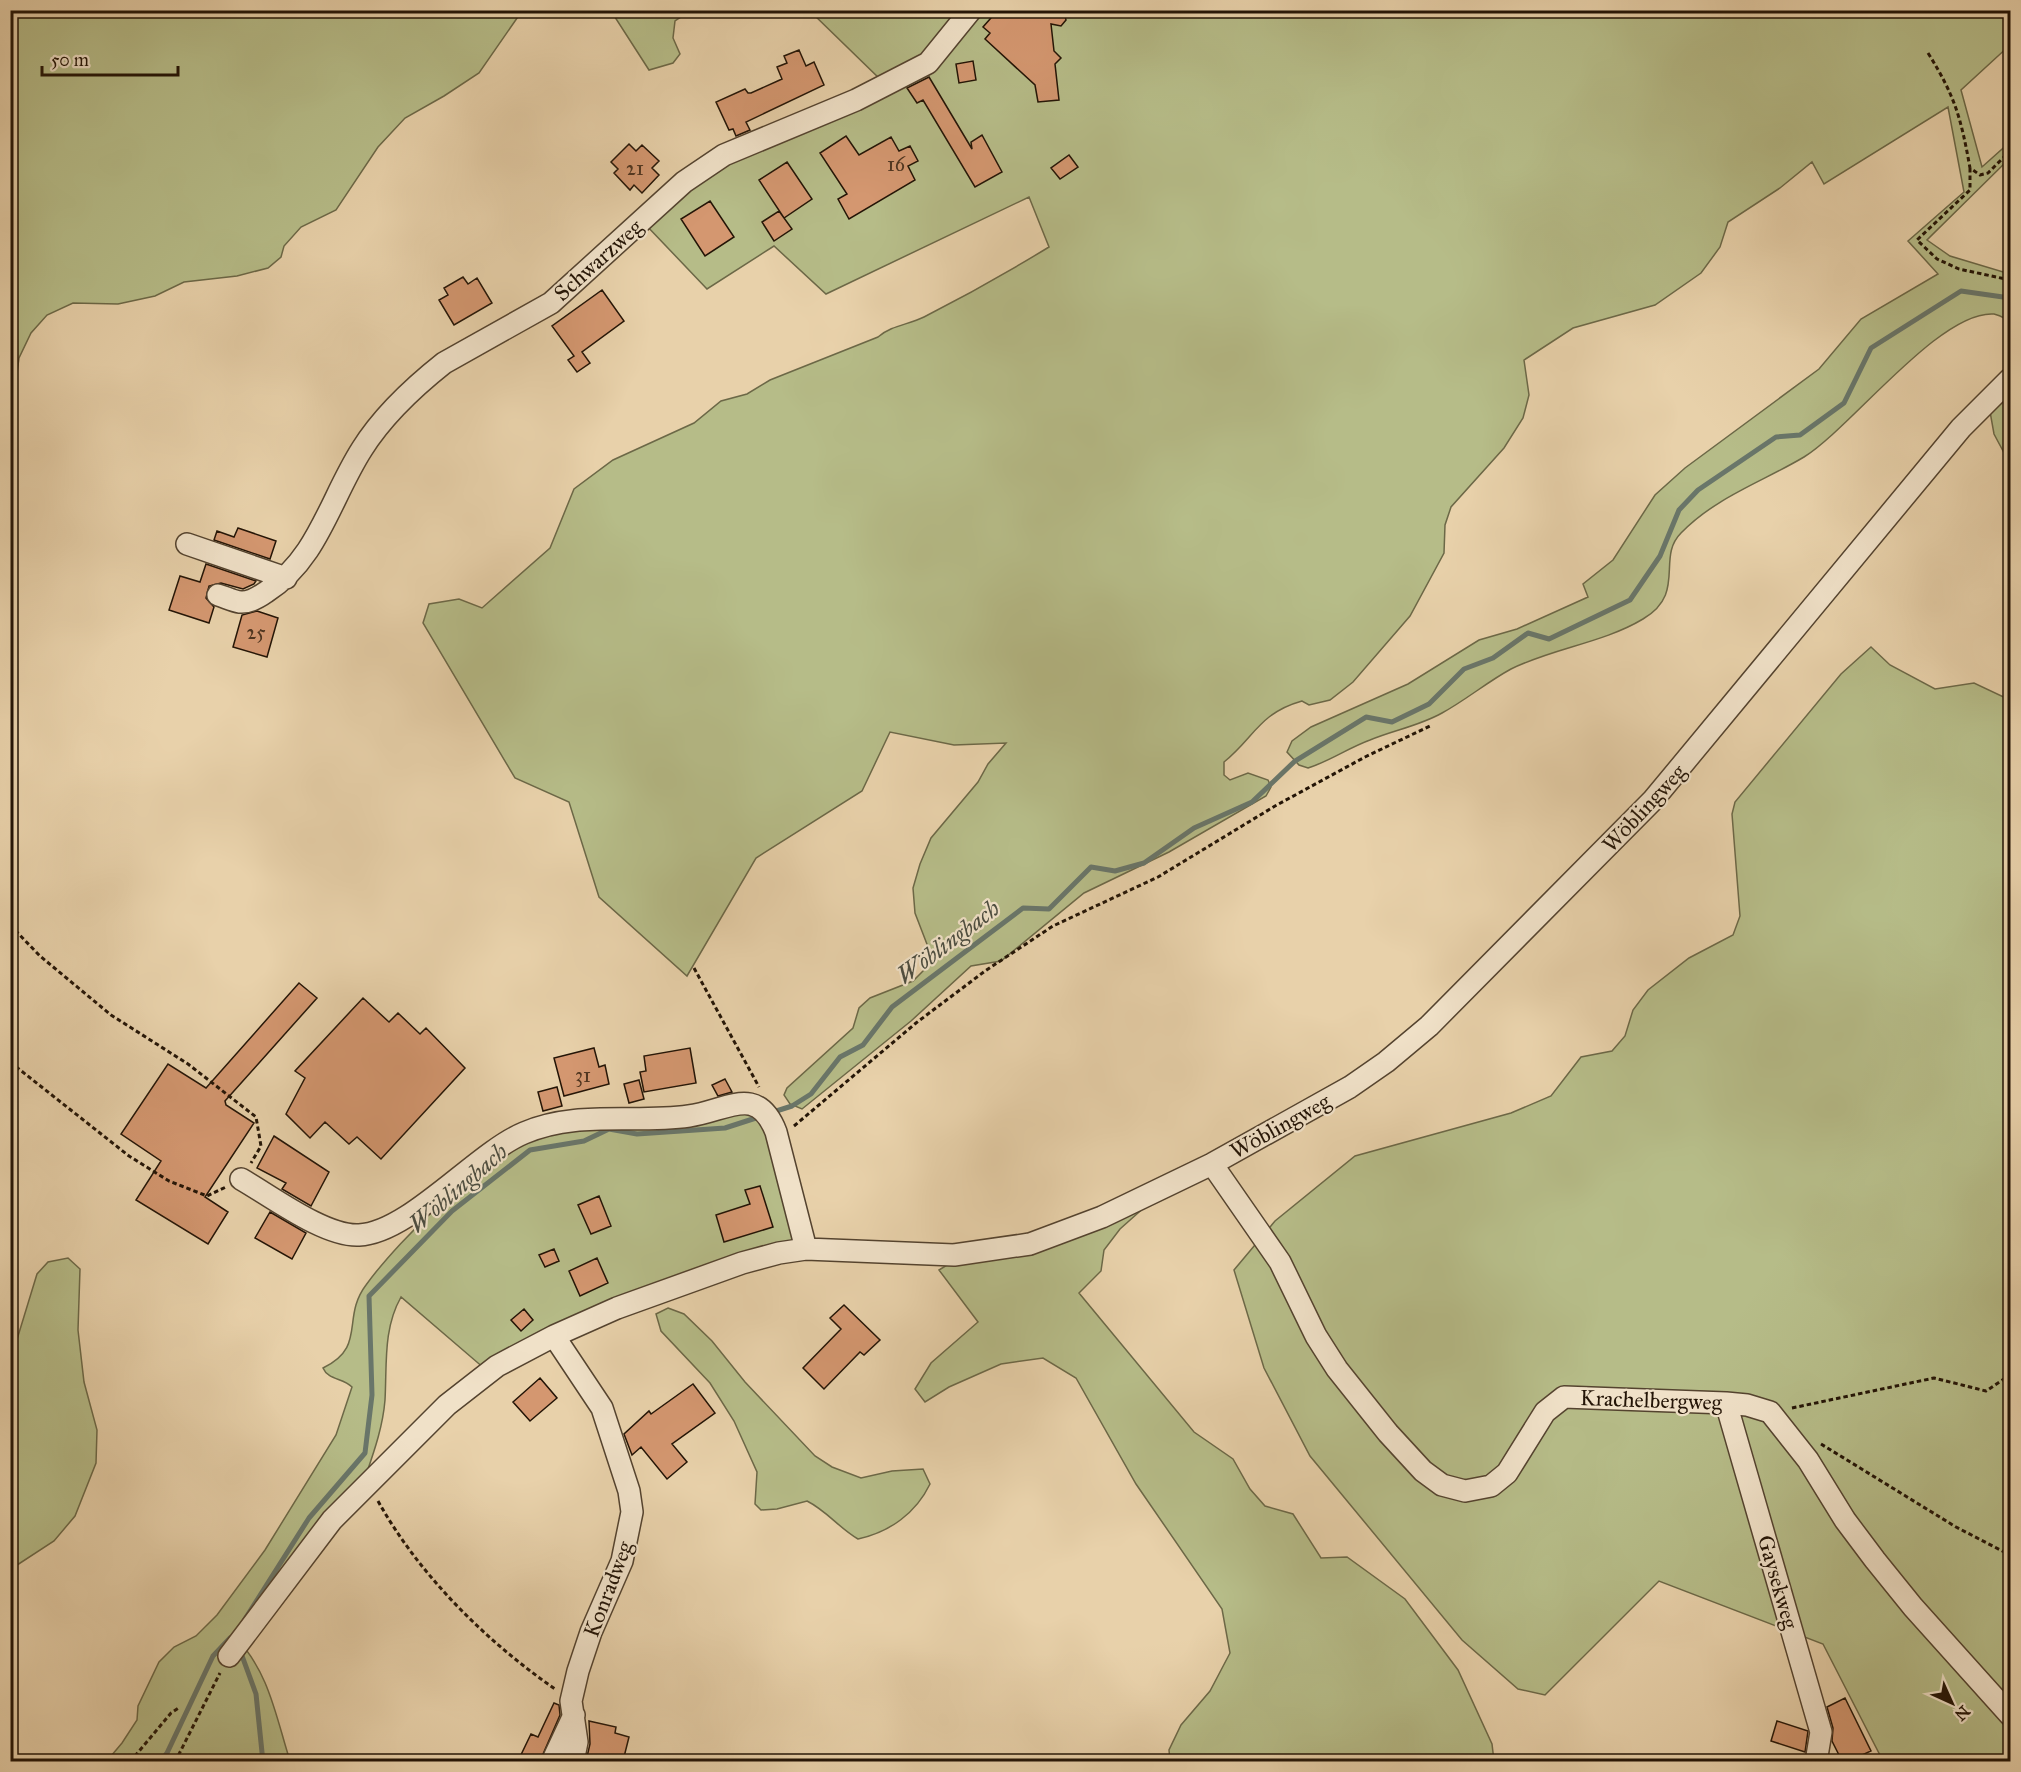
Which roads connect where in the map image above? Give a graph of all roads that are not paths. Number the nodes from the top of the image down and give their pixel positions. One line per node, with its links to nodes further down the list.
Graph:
1 (971, 10): 4 (street, Schwarzweg)
2 (2010, 379): 6 (street, Wöblingweg)
3 (187, 544): 4 (street)
4 (286, 578): 5 (street, Schwarzweg)
5 (218, 595)
6 (1212, 1164): 8 (street, Wöblingweg); 10 (street, Krachelbergweg)
7 (241, 1179): 8 (street)
8 (806, 1249): 9 (street, Wöblingweg)
9 (554, 1336): 11 (street, Wöblingweg); 12 (street, Konradweg)
10 (1726, 1402): 13 (street, Krachelbergweg); 16 (street, Gaysekweg)
11 (229, 1656)
12 (573, 1708): 14 (street, Konradweg); 15 (street, Konradweg)
13 (2010, 1715)
14 (552, 1761)
15 (573, 1761)
16 (1816, 1761)

